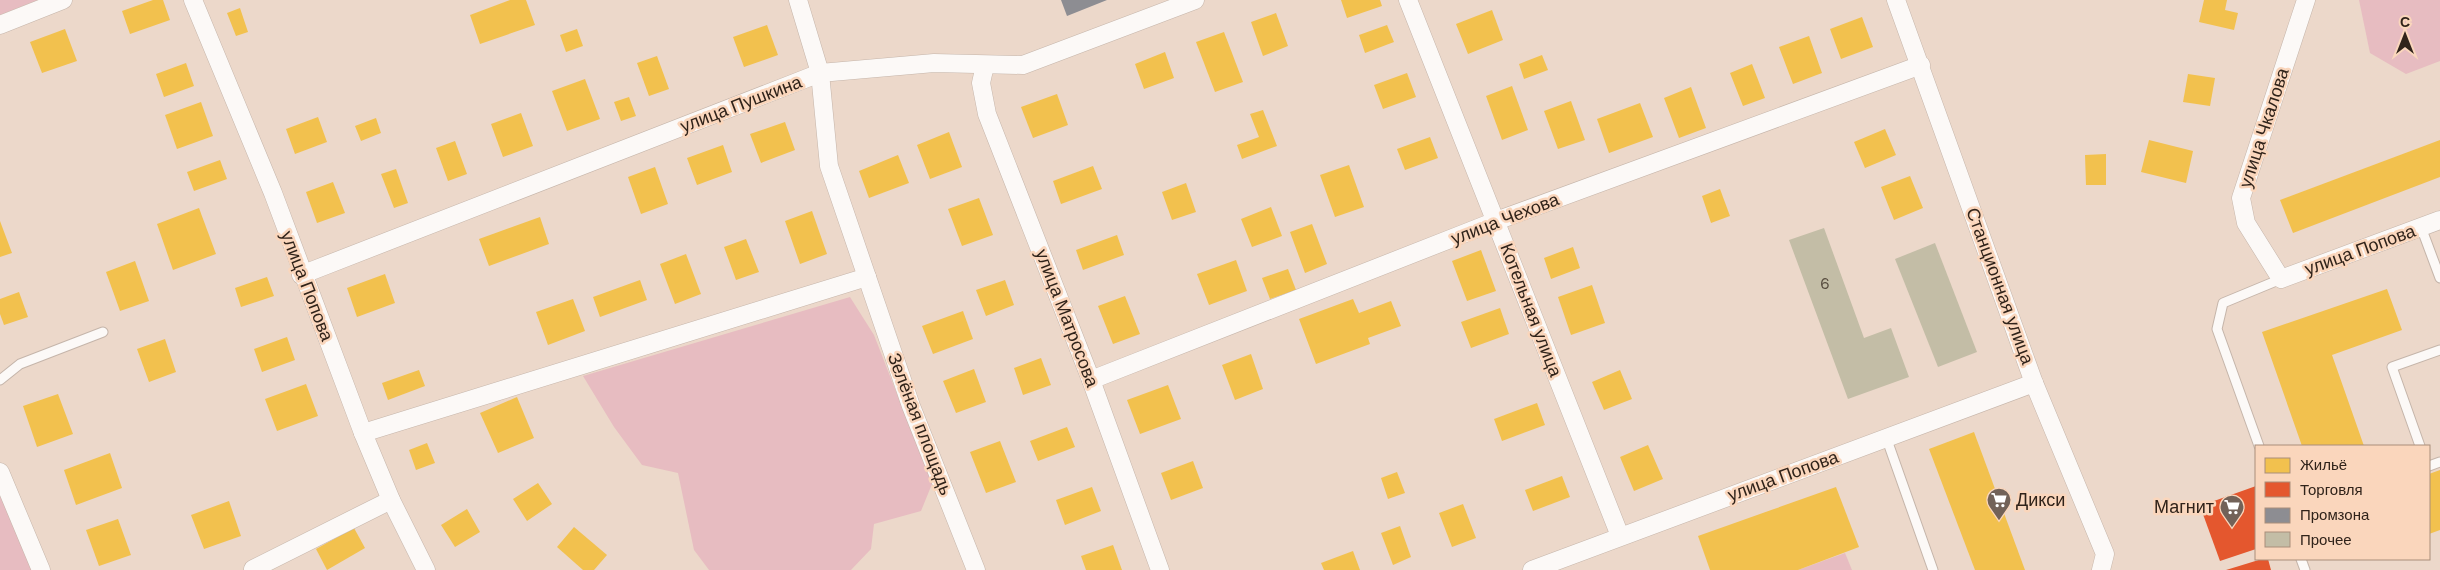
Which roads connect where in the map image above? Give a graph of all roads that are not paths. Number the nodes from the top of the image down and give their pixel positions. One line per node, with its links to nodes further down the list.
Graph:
1 (63, 0): 8 (street)
2 (193, 0): 15 (street, улица Попова)
3 (798, 0): 11 (street, Зелёная площадь)
4 (1195, 0): 9 (street, улица Пушкина)
5 (1408, 0): 13 (street, Котельная улица)
6 (1896, 0): 10 (street, Станционная улица)
7 (2306, 0): 18 (street, улица Чкалова)
8 (0, 25)
9 (985, 65): 11 (street, улица Пушкина); 22 (street, улица Матросова)
10 (1921, 65): 13 (street, улица Чехова); 23 (street, Станционная улица)
11 (820, 73): 15 (street, улица Пушкина); 16 (street, Зелёная площадь)
12 (2440, 220): 14 (street, улица Попова)
13 (1496, 221): 22 (street, улица Чехова); 30 (street, Котельная улица)
14 (2421, 227): 17 (lane); 18 (street, улица Попова)
15 (301, 275): 24 (street, улица Попова)
16 (867, 277): 24 (street); 35 (street, Зелёная площадь)
17 (2440, 278)
18 (2281, 279): 26 (lane)
19 (103, 332): 21 (lane)
20 (2440, 350): 27 (lane)
21 (0, 380)
22 (1091, 380): 36 (street, улица Матросова)
23 (2034, 383): 25 (street, улица Попова); 31 (street, Станционная улица)
24 (363, 433): 29 (street, улица Попова)
25 (1886, 437): 30 (street, улица Попова); 38 (lane)
26 (2259, 445)
27 (2420, 445)
28 (0, 472): 33 (street)
29 (391, 500): 32 (street); 34 (street, улица Попова)
30 (1620, 536): 37 (street, улица Попова)
31 (2103, 562): 39 (street, Станционная улица)
32 (253, 569)
33 (41, 570)
34 (426, 570)
35 (976, 570)
36 (1160, 570)
37 (1532, 570)
38 (1933, 570)
39 (2112, 570)

